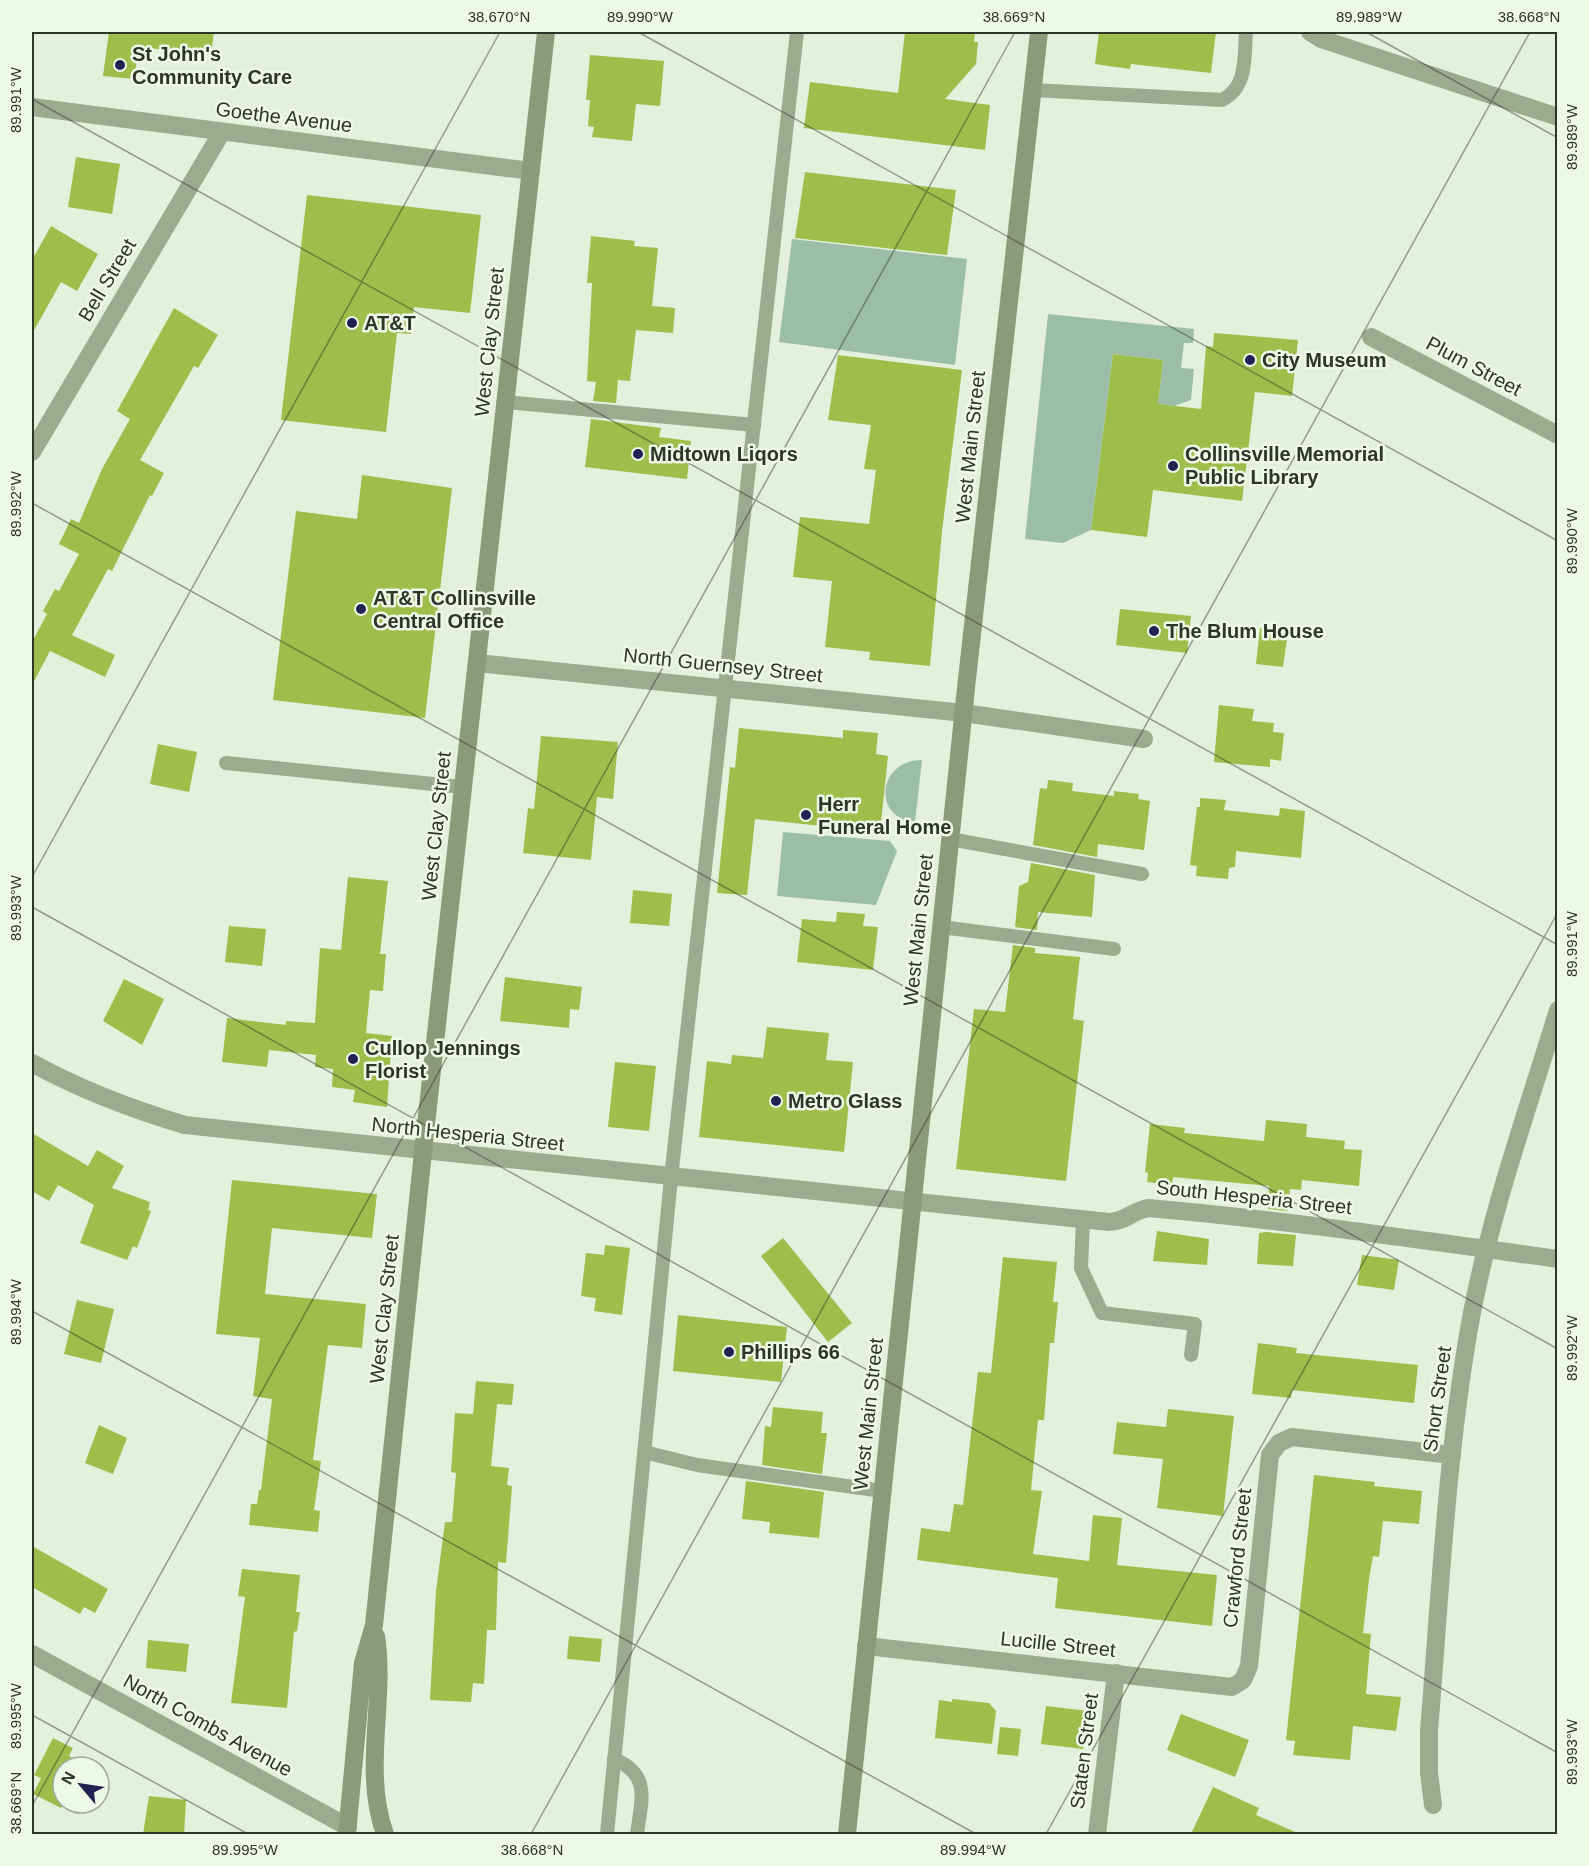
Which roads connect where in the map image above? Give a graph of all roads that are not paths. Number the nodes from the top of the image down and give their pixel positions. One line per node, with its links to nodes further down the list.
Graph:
1 (546, 32): 10 (main road, West Clay Street)
2 (797, 32): 13 (lane)
3 (1039, 32): 6 (main road, West Main Street)
4 (1246, 32): 6 (lane)
5 (1310, 32): 8 (street)
6 (1032, 90): 18 (main road, West Main Street)
7 (32, 107): 9 (street, Goethe Avenue)
8 (1557, 117)
9 (222, 132): 10 (street, Goethe Avenue); 15 (street, Bell Street)
10 (531, 171): 12 (main road, West Clay Street)
11 (1371, 337): 14 (street, Plum Street)
12 (506, 402): 13 (lane); 16 (main road, West Clay Street)
13 (753, 425): 17 (lane)
14 (1557, 435)
15 (32, 452)
16 (477, 663): 17 (street, North Guernsey Street); 21 (main road, West Clay Street)
17 (724, 688): 18 (street, North Guernsey Street); 29 (lane)
18 (964, 713): 19 (street, North Guernsey Street); 22 (main road, West Main Street)
19 (1144, 740)
20 (226, 763): 21 (lane)
21 (463, 787): 28 (main road, West Clay Street)
22 (951, 839): 23 (lane); 24 (main road, West Main Street)
23 (1142, 874)
24 (941, 927): 25 (lane); 30 (main road, West Main Street)
25 (1114, 950)
26 (1557, 1010): 32 (street, Short Street)
27 (32, 1064): 28 (street, North Hesperia Street)
28 (423, 1152): 29 (street, North Hesperia Street); 38 (main road, West Clay Street)
29 (671, 1178): 30 (street, North Hesperia Street); 35 (lane)
30 (912, 1202): 31 (street, South Hesperia Street); 37 (main road, West Main Street)
31 (1083, 1220): 32 (street, South Hesperia Street); 34 (lane)
32 (1487, 1249): 33 (street, South Hesperia Street); 36 (street, Short Street)
33 (1557, 1259)
34 (1191, 1355)
35 (644, 1452): 37 (lane); 43 (lane)
36 (1452, 1455): 42 (street, Crawford Street); 44 (street, Short Street)
37 (882, 1491): 39 (main road, West Main Street)
38 (374, 1625): 45 (main road, West Clay Street); 46 (main road, West Clay Street)
39 (866, 1646): 41 (street, Lucille Street); 49 (main road, West Main Street)
40 (32, 1654): 45 (street, North Combs Avenue)
41 (1116, 1673): 42 (street, Lucille Street); 50 (street, Staten Street)
42 (1243, 1680)
43 (614, 1760): 47 (lane); 48 (lane)
44 (1433, 1805)
45 (352, 1832)
46 (385, 1834)
47 (607, 1834)
48 (637, 1834)
49 (847, 1834)
50 (1097, 1834)

